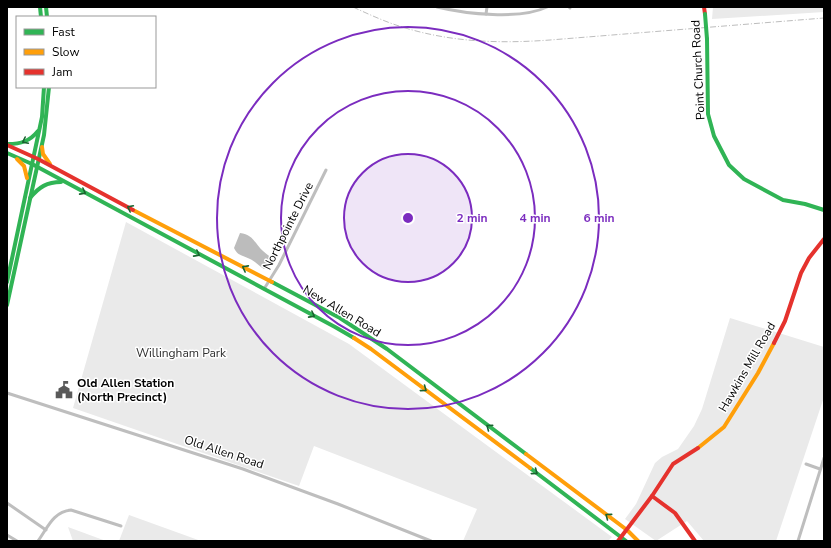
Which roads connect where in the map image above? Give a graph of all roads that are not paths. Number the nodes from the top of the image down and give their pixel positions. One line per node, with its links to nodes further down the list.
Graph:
1 (437, 7): 5 (street)
2 (487, 7): 6 (street)
3 (547, 7): 6 (street)
4 (704, 7): 21 (main road, Point Church Road, bridge)
5 (447, 8): 6 (street)
6 (486, 14)
7 (44, 88): 9 (main road)
8 (49, 88): 11 (main road)
9 (40, 129): 10 (main road, one-way to 10); 13 (main road)
10 (7, 144): 13 (main road, New Allen Road)
11 (42, 145): 14 (main road); 16 (main road)
12 (9, 154): 15 (main road, New Allen Road); 18 (main road)
13 (33, 156): 14 (main road, New Allen Road); 15 (main road)
14 (38, 159): 15 (main road); 16 (main road, New Allen Road)
15 (34, 166): 18 (main road); 19 (main road, New Allen Road); 20 (main road)
16 (52, 166): 23 (main road, New Allen Road, one-way to 16)
17 (326, 170): 23 (street, Northpointe Drive)
18 (28, 181): 24 (main road)
19 (63, 182): 20 (main road); 25 (main road, New Allen Road, one-way to 25)
20 (29, 200): 26 (main road)
21 (824, 210)
22 (824, 239): 33 (main road, Hawkins Mill Road)
23 (270, 281): 25 (street, Northpointe Drive); 29 (main road, New Allen Road, one-way to 23)
24 (7, 282)
25 (264, 289): 28 (main road, New Allen Road, one-way to 28)
26 (7, 305)
27 (7, 393): 42 (street, Old Allen Road)
28 (504, 449): 29 (main road); 39 (main road, New Allen Road, one-way to 39)
29 (521, 450): 37 (main road, New Allen Road, one-way to 29)
30 (824, 458): 32 (street)
31 (806, 464): 32 (street)
32 (820, 469): 47 (street)
33 (652, 496): 37 (main road, Hawkins Mill Road); 46 (main road)
34 (7, 502): 36 (street)
35 (121, 526): 36 (street)
36 (46, 530): 41 (street)
37 (627, 530): 39 (main road, Hawkins Mill Road); 45 (main road, New Allen Road)
38 (7, 535): 40 (street)
39 (622, 537): 43 (main road, Hawkins Mill Road); 44 (main road, New Allen Road)
40 (17, 541)
41 (38, 541)
42 (431, 541)
43 (618, 541)
44 (626, 541)
45 (638, 541)
46 (695, 541)
47 (798, 541)

